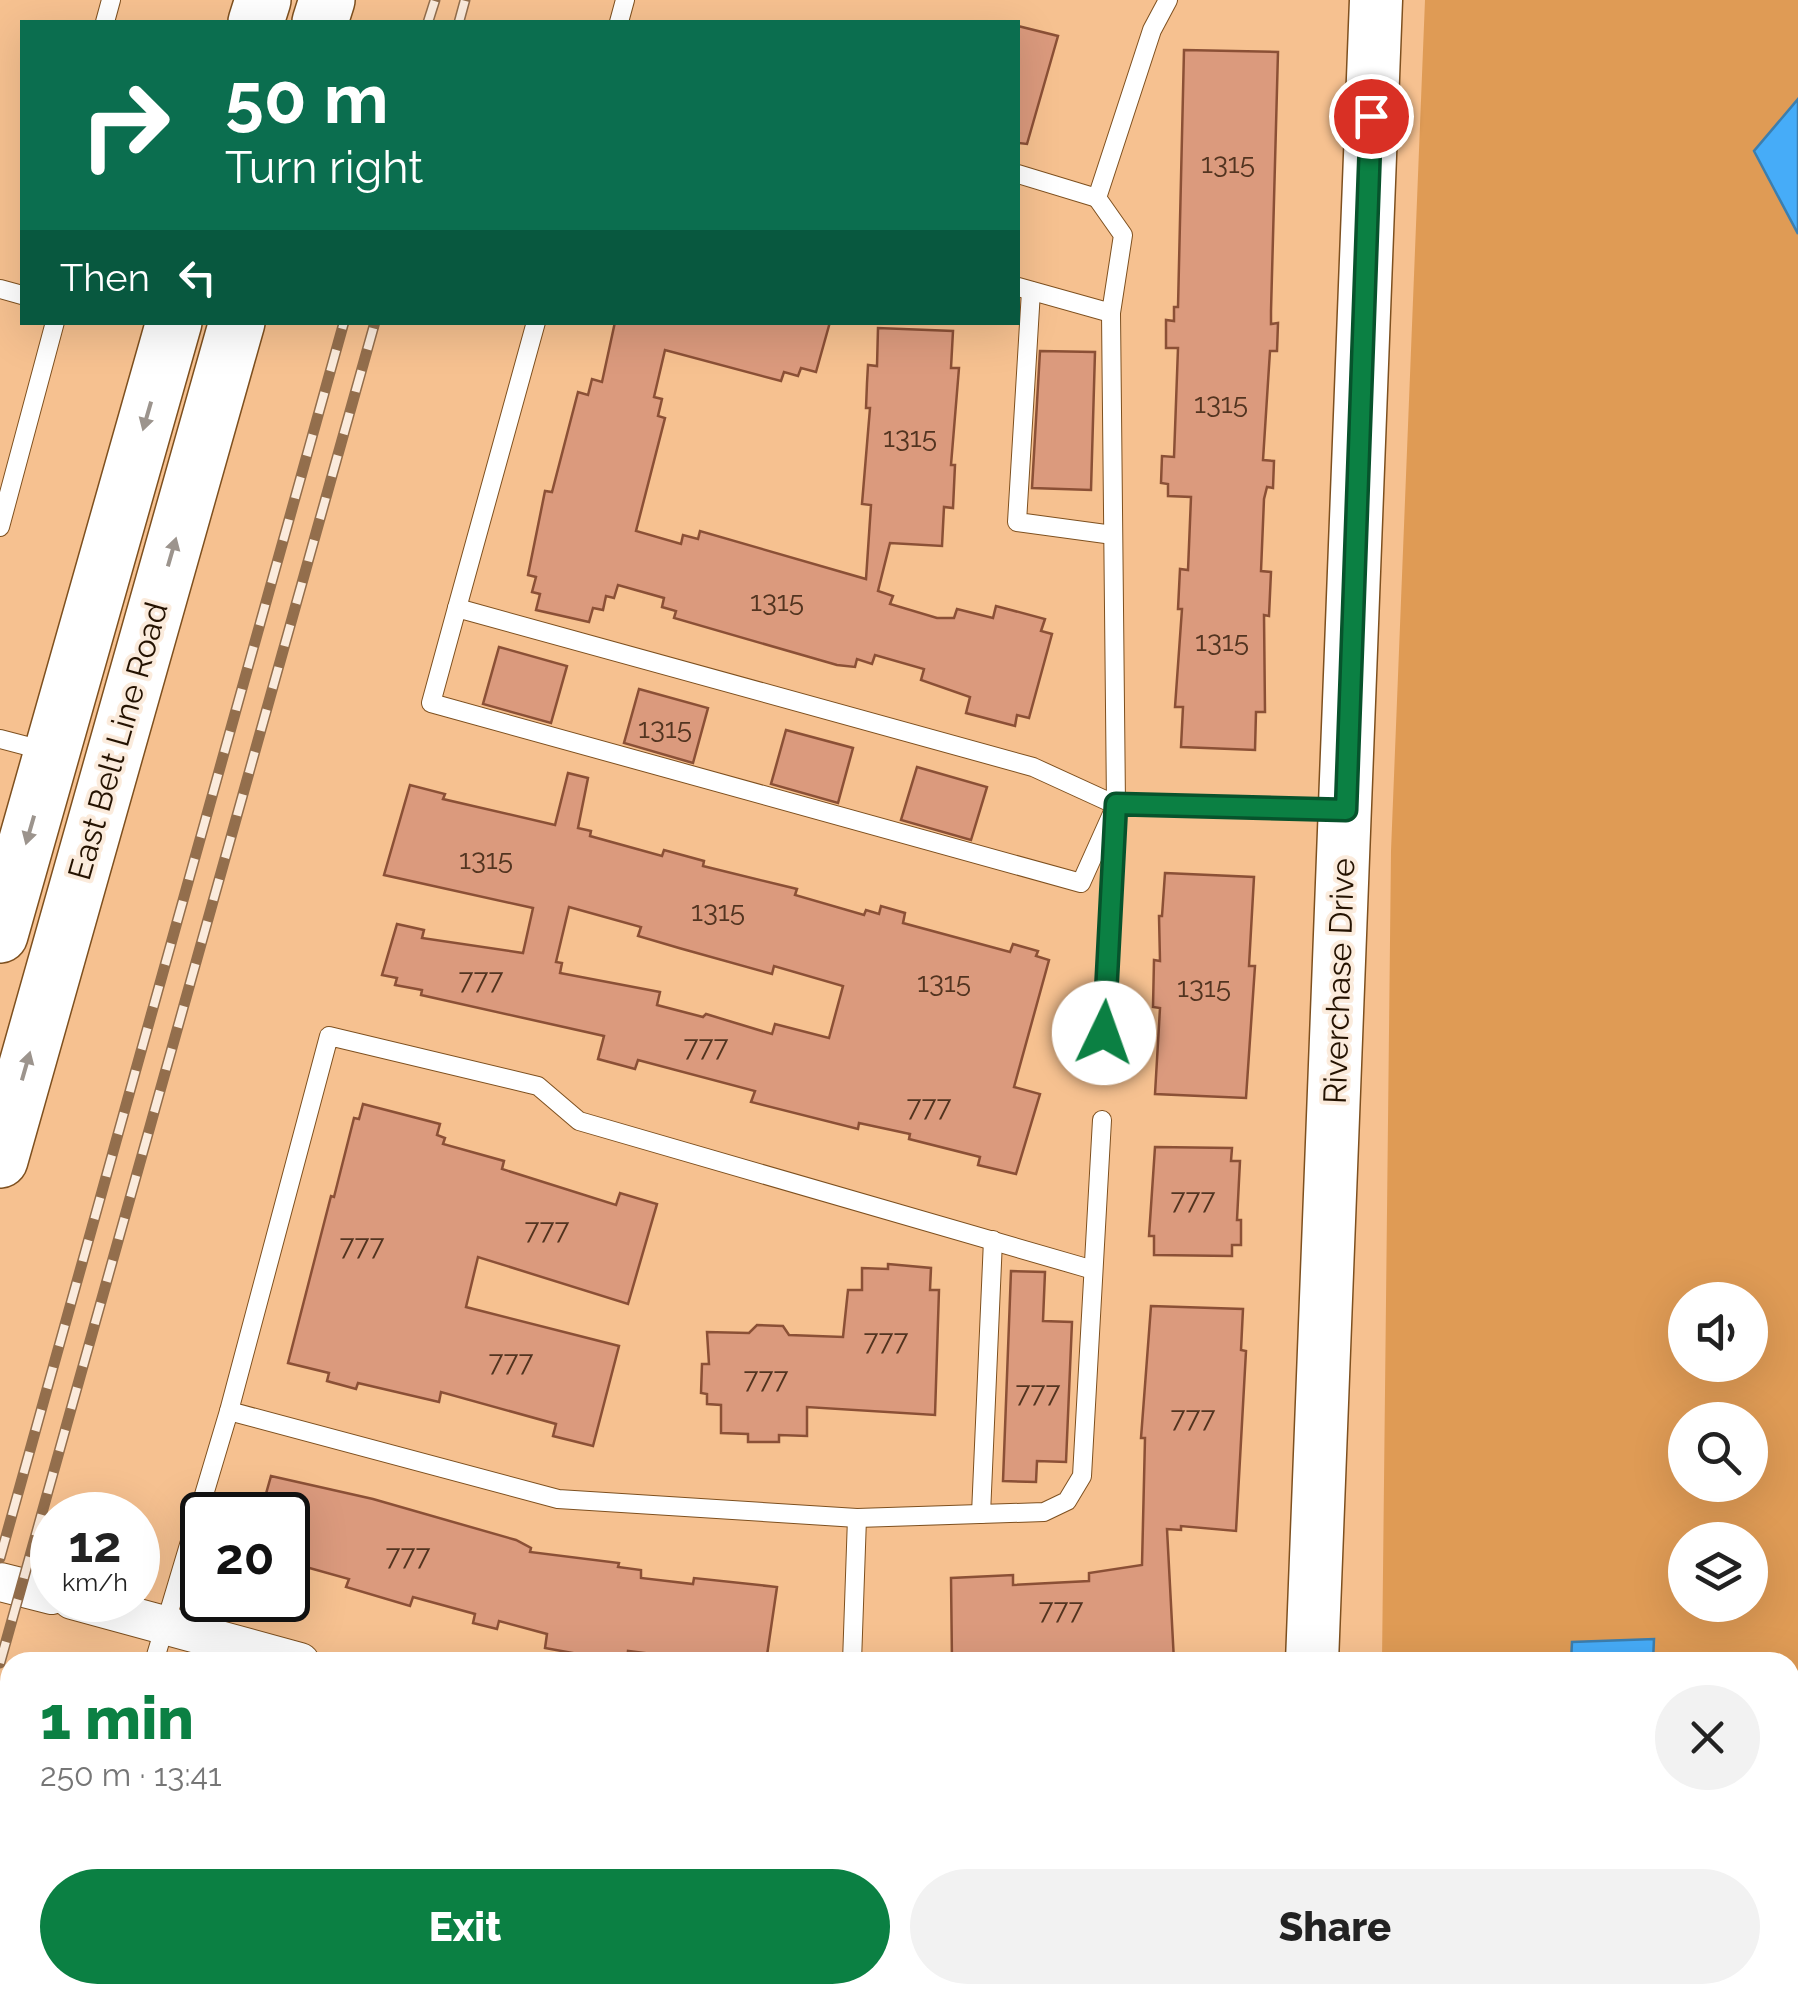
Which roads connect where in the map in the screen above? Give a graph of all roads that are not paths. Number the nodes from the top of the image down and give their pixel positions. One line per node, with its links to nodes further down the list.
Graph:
1 (1376, 0): 17 (street, Riverchase Drive)
2 (1166, 5): 4 (lane)
3 (1020, 175): 4 (lane)
4 (1097, 198): 6 (lane)
5 (1024, 289): 6 (lane); 12 (lane)
6 (1112, 313): 12 (lane)
7 (54, 325): 11 (lane)
8 (173, 325): 15 (main road, East Belt Line Road, one-way to 15)
9 (236, 325): 21 (main road, East Belt Line Road, one-way to 9)
10 (535, 325): 13 (lane)
11 (0, 526)
12 (1113, 535): 16 (lane)
13 (456, 608): 16 (lane); 16 (lane)
14 (0, 739): 15 (lane)
15 (52, 753): 18 (main road, East Belt Line Road, one-way to 18)
16 (1116, 804): 17 (lane); 19 (lane)
17 (1346, 810): 34 (street, Riverchase Drive)
18 (0, 935)
19 (1104, 1033)
20 (1102, 1120): 23 (lane)
21 (0, 1160)
22 (993, 1240): 23 (lane); 24 (lane); 25 (lane)
23 (1090, 1269): 25 (lane)
24 (229, 1411): 26 (lane); 30 (lane)
25 (981, 1514): 26 (lane)
26 (858, 1518): 33 (lane)
27 (0, 1582): 28 (street)
28 (30, 1590)
29 (160, 1622): 30 (street)
30 (166, 1623): 31 (lane); 32 (street)
31 (157, 1652)
32 (266, 1652)
33 (852, 1652)
34 (1312, 1652)

